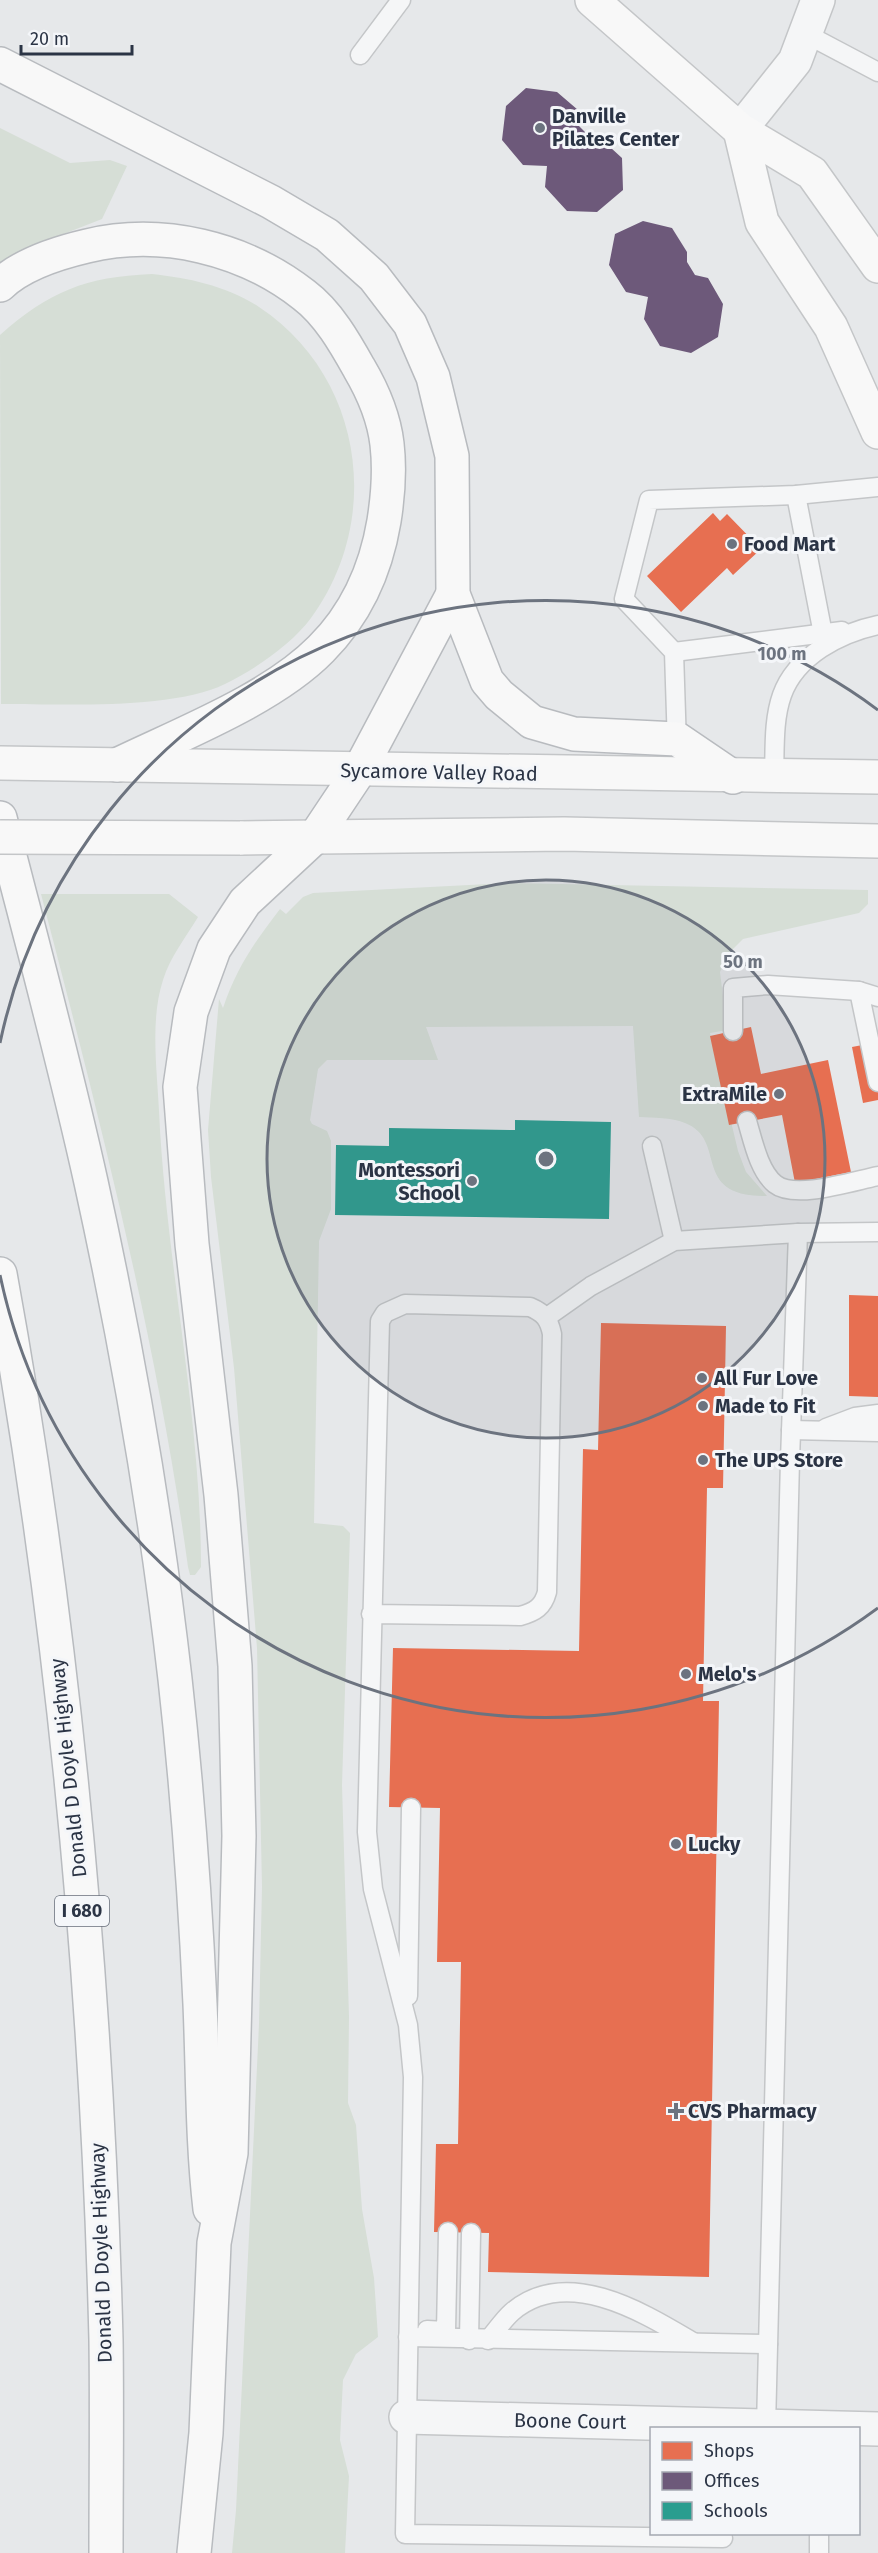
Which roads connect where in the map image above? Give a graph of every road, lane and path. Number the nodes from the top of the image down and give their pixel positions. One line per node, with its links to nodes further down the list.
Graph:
1 (401, 0): 5 (lane)
2 (592, 0): 8 (main road)
3 (818, 0): 4 (street)
4 (806, 34): 7 (lane); 8 (street)
5 (360, 55)
6 (0, 64): 14 (main road)
7 (878, 72)
8 (740, 130): 9 (main road); 11 (main road)
9 (878, 266)
10 (0, 285): 21 (main road)
11 (878, 432)
12 (878, 487): 13 (lane)
13 (796, 495): 17 (lane); 18 (lane)
14 (453, 594): 19 (main road); 22 (main road)
15 (878, 625): 16 (lane)
16 (852, 630): 17 (lane); 25 (lane)
17 (823, 634): 18 (lane)
18 (674, 652): 19 (lane)
19 (677, 739): 23 (lane); 24 (main road)
20 (0, 763): 21 (main road, Sycamore Valley Road)
21 (117, 765): 22 (main road, Sycamore Valley Road)
22 (359, 771): 23 (main road, Sycamore Valley Road); 29 (main road)
23 (677, 776): 24 (main road, Sycamore Valley Road)
24 (733, 777): 25 (main road, Sycamore Valley Road)
25 (774, 777): 26 (main road, Sycamore Valley Road)
26 (878, 777)
27 (0, 818): 52 (main road)
28 (0, 837): 29 (main road, bridge)
29 (315, 837): 30 (main road); 52 (main road)
30 (878, 841)
31 (859, 991): 32 (lane); 33 (lane); 34 (lane)
32 (878, 997)
33 (733, 1031)
34 (878, 1082)
35 (747, 1121): 37 (lane)
36 (652, 1146): 40 (lane)
37 (878, 1176)
38 (878, 1232): 39 (lane)
39 (798, 1233): 40 (lane); 44 (lane)
40 (674, 1241): 42 (lane)
41 (0, 1275): 64 (main road, Donald D Doyle Highway / I 680)
42 (547, 1317): 47 (lane); 47 (lane)
43 (878, 1414): 45 (lane)
44 (790, 1430): 45 (lane); 56 (lane)
45 (819, 1431): 46 (lane)
46 (878, 1432)
47 (371, 1614): 49 (lane)
48 (411, 1808): 49 (lane)
49 (408, 2025): 53 (lane)
50 (448, 2232): 53 (lane)
51 (471, 2233): 54 (lane)
52 (214, 2243): 65 (main road)
53 (408, 2333): 54 (lane); 57 (lane)
54 (479, 2340): 55 (lane); 55 (lane)
55 (695, 2343): 56 (lane)
56 (768, 2344): 59 (lane)
57 (406, 2417): 58 (street, Boone Court); 63 (lane)
58 (724, 2427): 59 (street, Boone Court)
59 (766, 2427)
60 (860, 2429): 61 (street, Boone Court)
61 (878, 2429)
62 (819, 2535): 66 (lane)
63 (723, 2541)
64 (106, 2553)
65 (194, 2553)
66 (819, 2553)

